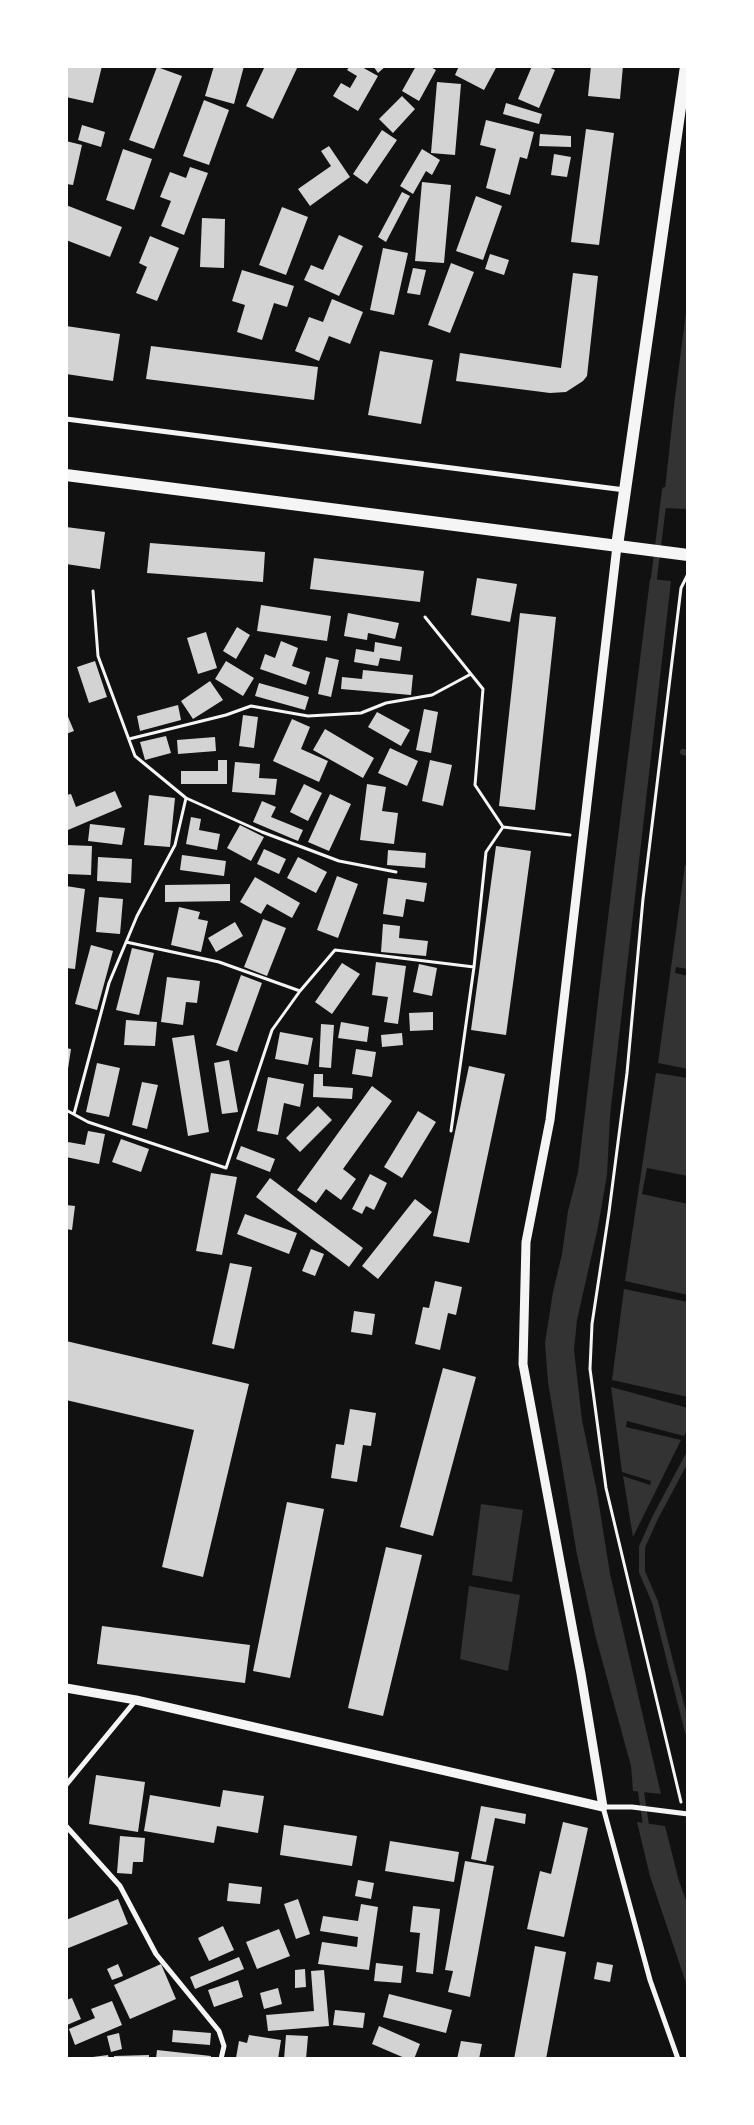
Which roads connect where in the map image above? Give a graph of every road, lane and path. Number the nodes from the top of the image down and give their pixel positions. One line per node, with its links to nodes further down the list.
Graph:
1 (686, 66): 4 (main road)
2 (66, 419): 4 (street)
3 (66, 475): 5 (main road)
4 (625, 490): 5 (main road)
5 (617, 546): 6 (main road); 14 (street)
6 (688, 554)
7 (688, 574): 26 (path)
8 (92, 591): 11 (path)
9 (424, 617): 10 (path)
10 (471, 674): 11 (path); 13 (path)
11 (129, 739): 12 (path)
12 (186, 798): 15 (path); 16 (path)
13 (503, 827): 14 (path); 17 (path)
14 (584, 837): 25 (street)
15 (396, 872)
16 (126, 942): 18 (path); 20 (path)
17 (474, 967): 18 (path); 21 (path)
18 (300, 991): 20 (path)
19 (66, 1110): 20 (path)
20 (74, 1114)
21 (451, 1131)
22 (66, 1688): 23 (street)
23 (136, 1700): 24 (street); 25 (street)
24 (66, 1785)
25 (603, 1807): 26 (street); 29 (street)
26 (686, 1814)
27 (66, 1826): 28 (street)
28 (222, 2059)
29 (678, 2059)

